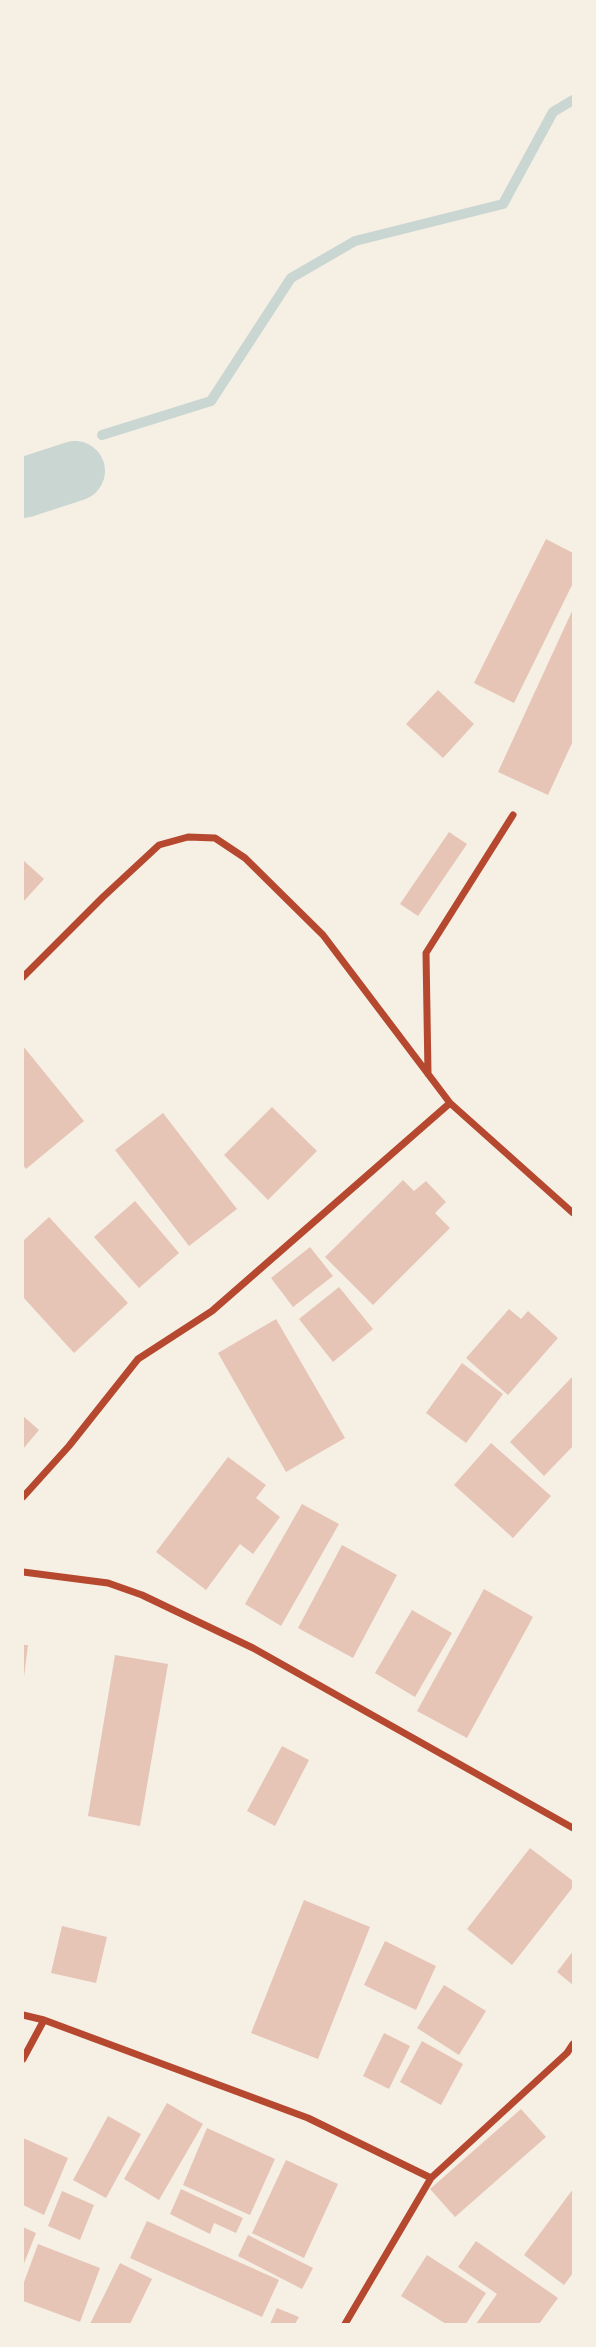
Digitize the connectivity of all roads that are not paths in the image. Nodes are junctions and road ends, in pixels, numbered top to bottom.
1 (513, 815) dead end
2 (23, 977) edge
3 (428, 1074) junction
4 (450, 1103) junction
5 (573, 1213) edge
6 (23, 1497) edge
7 (23, 1572) edge
8 (573, 1828) edge
9 (23, 2015) edge
10 (44, 2020) junction
11 (573, 2044) edge
12 (23, 2059) edge
13 (431, 2178) junction
14 (345, 2324) edge

1 - 3 street
2 - 3 street
3 - 4 street
4 - 5 street
4 - 6 street
7 - 8 street
9 - 10 street
10 - 12 street
10 - 13 street
11 - 13 street
13 - 14 street

